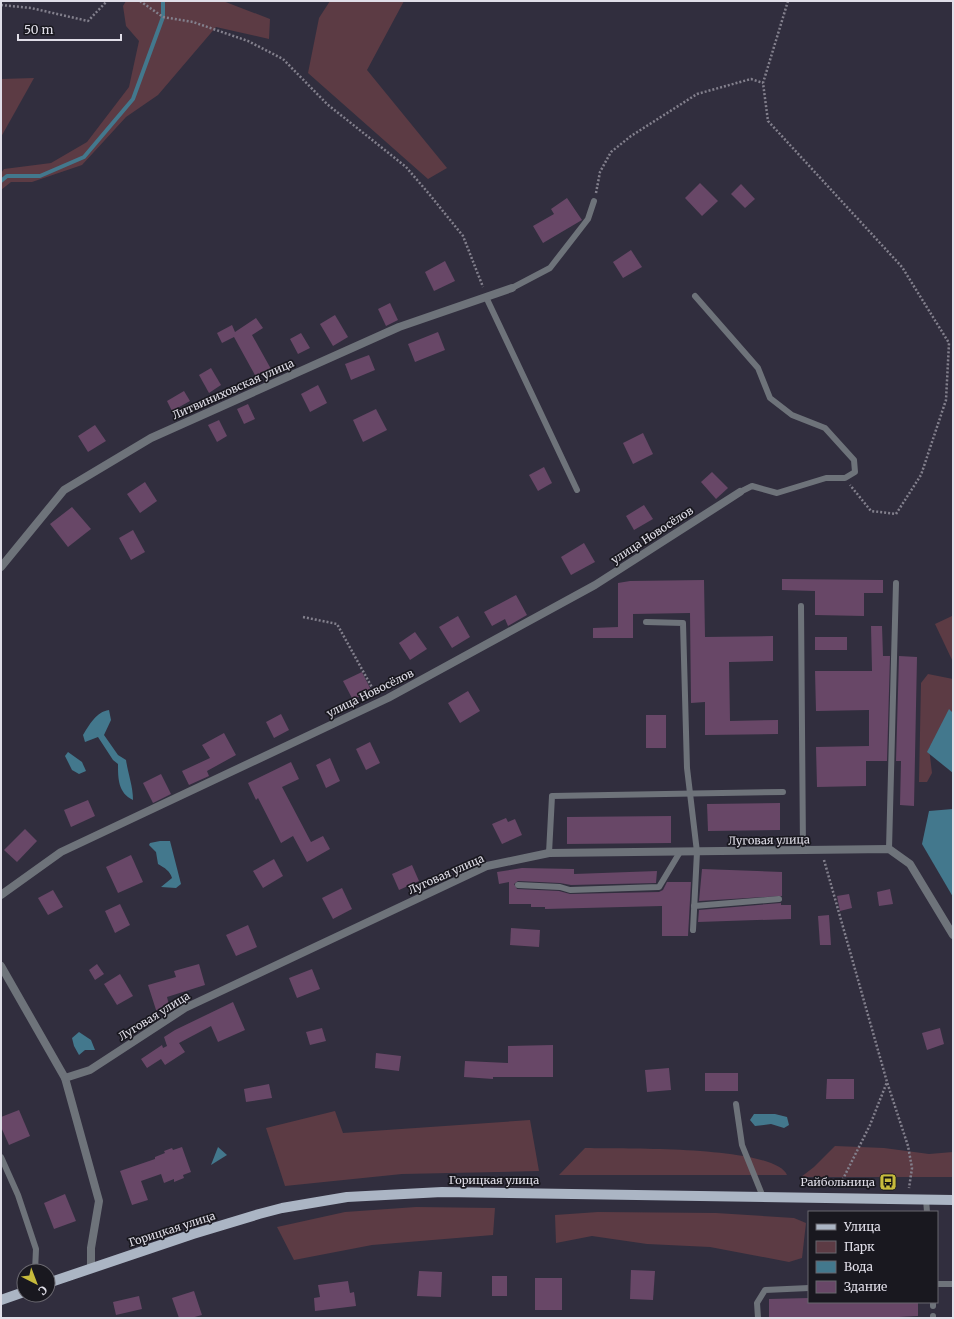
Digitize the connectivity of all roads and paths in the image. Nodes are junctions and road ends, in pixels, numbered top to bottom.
1 (108, 1) edge
2 (140, 1) edge
3 (788, 1) edge
4 (1, 5) edge
5 (763, 83) junction
6 (594, 201) joint
7 (512, 288) joint
8 (695, 296) dead end
9 (486, 297) junction
10 (845, 478) junction
11 (577, 490) dead end
12 (740, 492) joint
13 (1, 567) edge
14 (896, 583) dead end
15 (801, 606) dead end
16 (303, 617) dead end
17 (646, 622) dead end
18 (380, 702) junction
19 (783, 792) dead end
20 (690, 794) junction
21 (889, 848) junction
22 (803, 850) junction
23 (822, 850) junction
24 (680, 852) junction
25 (697, 852) junction
26 (549, 853) junction
27 (518, 885) dead end
28 (1, 895) edge
29 (779, 899) dead end
30 (694, 906) junction
31 (693, 930) dead end
32 (953, 935) edge
33 (1, 966) edge
34 (65, 1078) junction
35 (887, 1082) junction
36 (736, 1104) dead end
37 (1, 1157) edge
38 (763, 1196) junction
39 (833, 1198) junction
40 (908, 1199) junction
41 (926, 1199) junction
42 (953, 1200) edge
43 (927, 1211) edge
44 (35, 1263) edge
45 (91, 1268) junction
46 (56, 1280) edge
47 (938, 1284) edge
48 (953, 1284) edge
49 (808, 1288) edge
50 (16, 1295) edge
51 (1, 1300) edge
52 (758, 1318) edge

1 - 4 path
2 - 9 path
3 - 5 path
5 - 6 path
5 - 10 path
6 - 7 lane
7 - 9 street, Литвиниховская улица
8 - 10 lane
9 - 11 lane
9 - 13 street, Литвиниховская улица
10 - 12 lane
12 - 18 street, улица Новосёлов
14 - 21 lane
15 - 22 lane
16 - 18 path
17 - 20 lane
18 - 28 street, улица Новосёлов
19 - 20 lane
20 - 25 lane
20 - 26 lane
21 - 23 street, Луговая улица
21 - 32 street
22 - 23 street, Луговая улица
22 - 25 street, Луговая улица
23 - 35 path
24 - 25 street, Луговая улица
24 - 26 street, Луговая улица
24 - 27 lane
25 - 30 lane
26 - 34 street, Луговая улица
29 - 30 lane
30 - 31 lane
33 - 34 street
34 - 45 street
35 - 39 path
35 - 40 path
36 - 38 lane
37 - 44 lane
38 - 39 main road, Горицкая улица
38 - 45 main road, Горицкая улица
39 - 40 main road, Горицкая улица
40 - 41 main road, Горицкая улица
41 - 42 main road, Горицкая улица
41 - 43 lane
45 - 46 main road, Горицкая улица
47 - 48 lane
49 - 52 lane
50 - 51 main road

